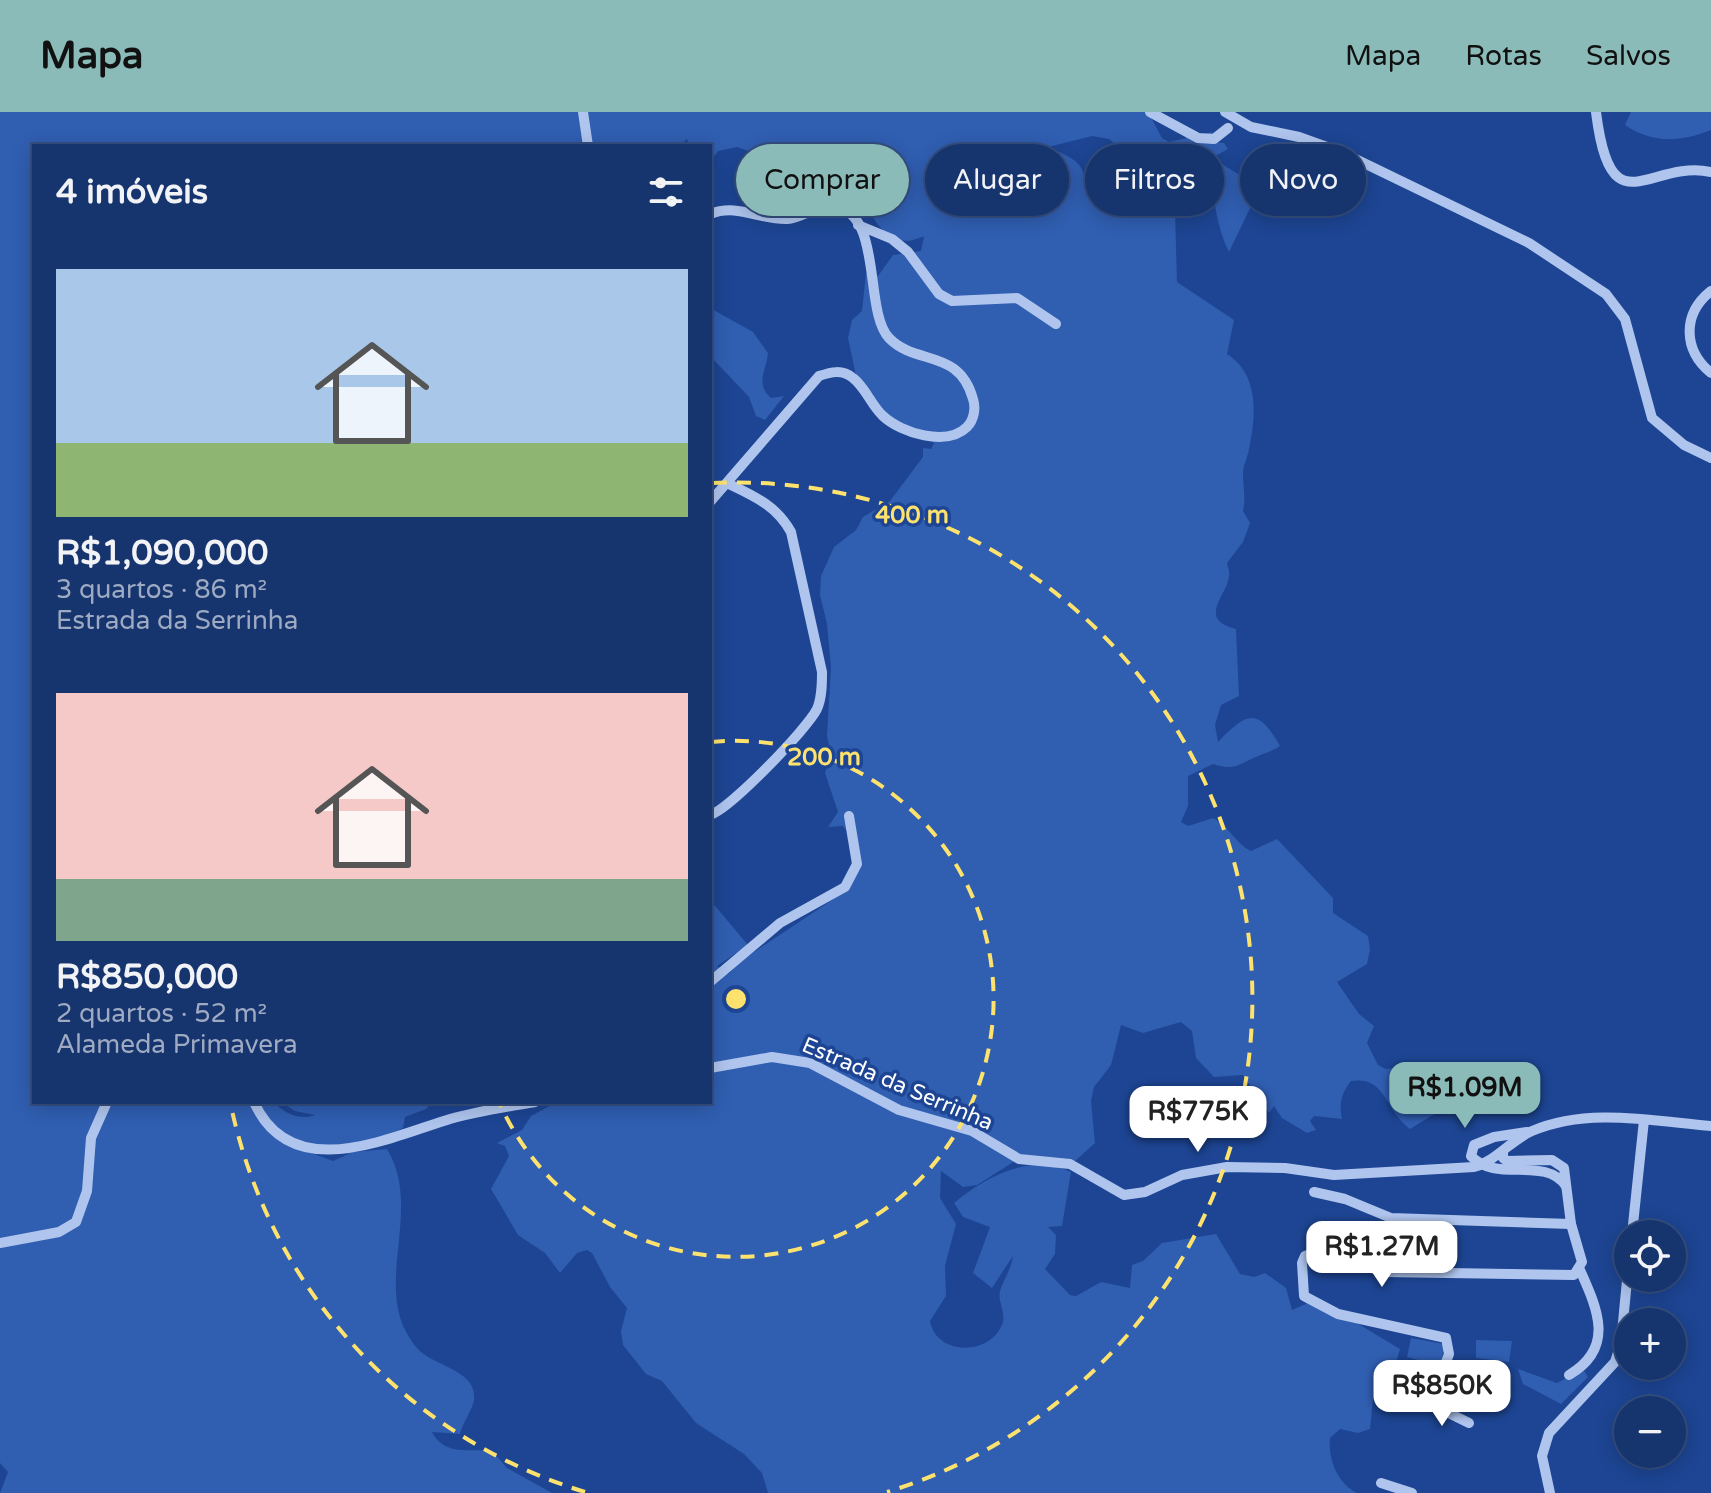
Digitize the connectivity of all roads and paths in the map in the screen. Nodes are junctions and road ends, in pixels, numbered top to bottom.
1 (583, 112) edge
2 (1150, 112) edge
3 (1225, 112) edge
4 (1596, 112) edge
5 (1228, 128) dead end
6 (588, 144) edge
7 (1711, 172) edge
8 (712, 213) edge
9 (858, 225) junction
10 (1711, 291) edge
11 (1056, 324) dead end
12 (1711, 373) edge
13 (1711, 458) edge
14 (727, 483) junction
15 (712, 500) edge
16 (712, 814) edge
17 (849, 816) dead end
18 (712, 980) edge
19 (712, 1068) edge
20 (106, 1104) edge
21 (255, 1104) edge
22 (512, 1104) edge
23 (1644, 1120) junction
24 (1711, 1126) edge
25 (1529, 1132) junction
26 (1503, 1151) junction
27 (1483, 1164) junction
28 (1567, 1187) junction
29 (1314, 1192) dead end
30 (1633, 1220) edge
31 (1571, 1224) junction
32 (0, 1243) edge
33 (1580, 1270) junction
34 (1626, 1292) edge
35 (1569, 1375) dead end
36 (1406, 1392) dead end
37 (1431, 1403) junction
38 (1469, 1423) dead end
39 (1381, 1483) dead end
40 (1412, 1493) edge
41 (1550, 1493) edge

1 - 6 street
2 - 5 street
3 - 13 street
4 - 7 street
8 - 9 street
9 - 11 street
9 - 14 street
10 - 12 street
14 - 15 street
14 - 16 street
17 - 18 street
19 - 27 street, Estrada da Serrinha
20 - 32 street
21 - 22 street
23 - 24 street, Estrada da Serrinha
23 - 25 street, Estrada da Serrinha
23 - 30 street
25 - 26 street, Estrada da Serrinha
25 - 27 street
26 - 27 street, Estrada da Serrinha
26 - 28 street
27 - 28 street
28 - 31 street
29 - 31 street
31 - 33 street
33 - 35 street
33 - 37 street
34 - 41 street
36 - 37 street
37 - 38 street
39 - 40 street

